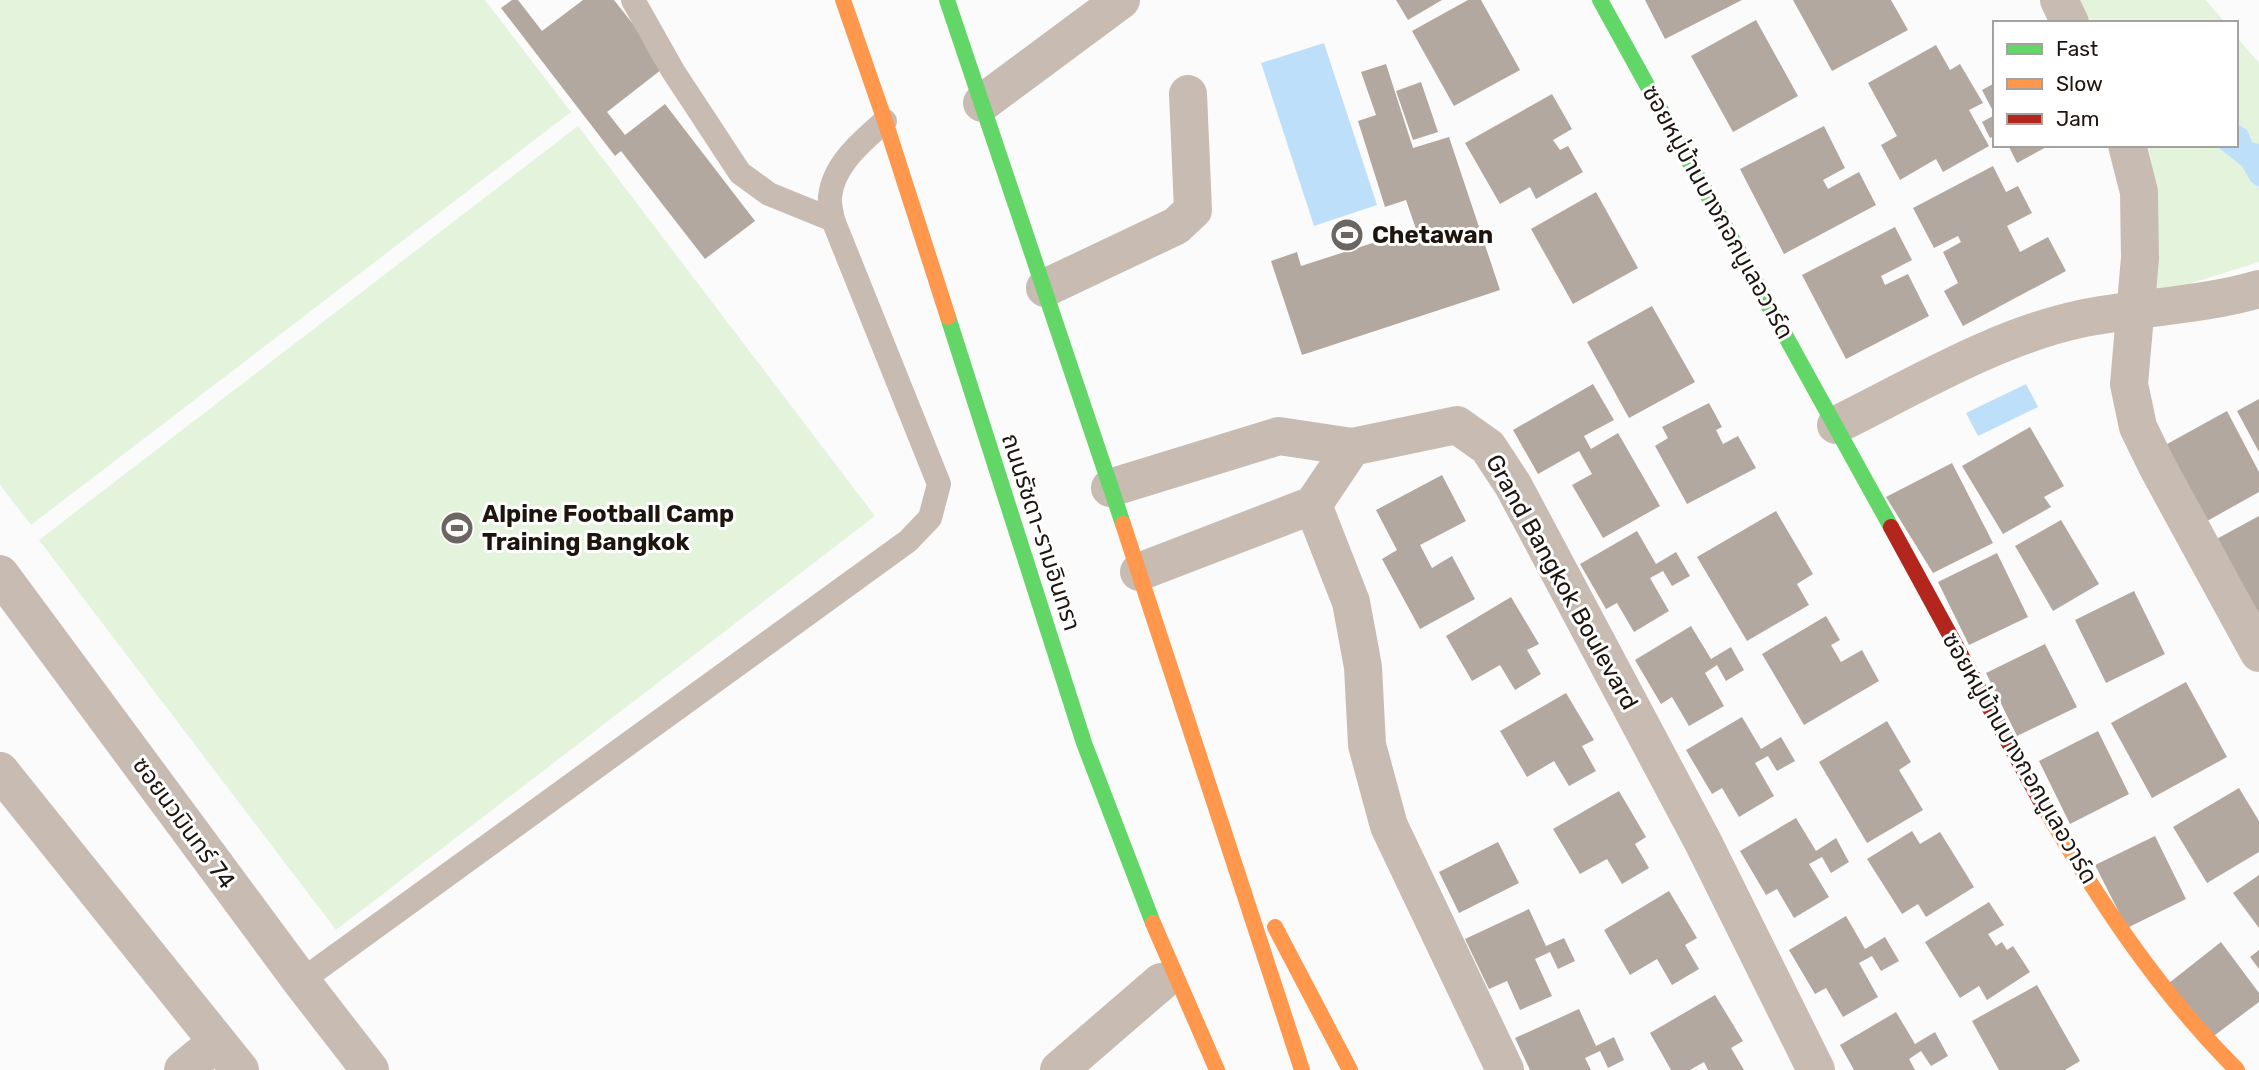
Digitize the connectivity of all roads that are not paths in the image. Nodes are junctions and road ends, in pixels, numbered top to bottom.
1 (633, 0) edge
2 (844, 0) edge
3 (947, 0) edge
4 (1121, 0) edge
5 (1600, 0) edge
6 (2059, 0) edge
7 (2069, 21) edge
8 (1188, 94) dead end
9 (982, 103) junction
10 (885, 121) junction
11 (2128, 147) edge
12 (833, 220) junction
13 (1045, 288) junction
14 (2259, 289) edge
15 (2134, 312) junction
16 (1836, 425) junction
17 (1352, 447) junction
18 (1110, 488) junction
19 (1313, 505) junction
20 (1139, 572) junction
21 (0, 573) edge
22 (2259, 653) edge
23 (0, 771) edge
24 (1226, 832) junction
25 (1143, 899) junction
26 (301, 981) junction
27 (1163, 988) joint
28 (228, 1056) edge
29 (183, 1070) edge
30 (370, 1070) edge
31 (1059, 1070) edge
32 (1217, 1070) edge
33 (1302, 1070) edge
34 (1350, 1070) edge
35 (1505, 1070) edge
36 (1816, 1070) edge
37 (2237, 1070) edge

1 - 12 lane
2 - 10 main road, ถนนรัชดา-รามอินทรา
3 - 9 main road
4 - 9 street
5 - 16 main road, ซอยหมู่บ้านบางกอกบูเลอวาร์ด
6 - 7 street
8 - 13 street
9 - 13 main road
10 - 12 lane
10 - 25 main road, ถนนรัชดา-รามอินทรา
11 - 15 street
12 - 26 lane
13 - 18 main road
14 - 15 street
15 - 16 street
15 - 22 street
16 - 37 main road, ซอยหมู่บ้านบางกอกบูเลอวาร์ด
17 - 18 street, Grand Bangkok Boulevard
17 - 19 street
17 - 36 street, Grand Bangkok Boulevard
18 - 20 main road
19 - 20 street
19 - 35 street
20 - 24 main road
21 - 26 street, ซอยนวมินทร์ 74
23 - 28 street
24 - 33 main road
24 - 34 main road
25 - 27 main road
25 - 32 main road, ถนนรัชดา-รามอินทรา
26 - 30 street, ซอยนวมินทร์ 74
27 - 31 street
28 - 29 street

